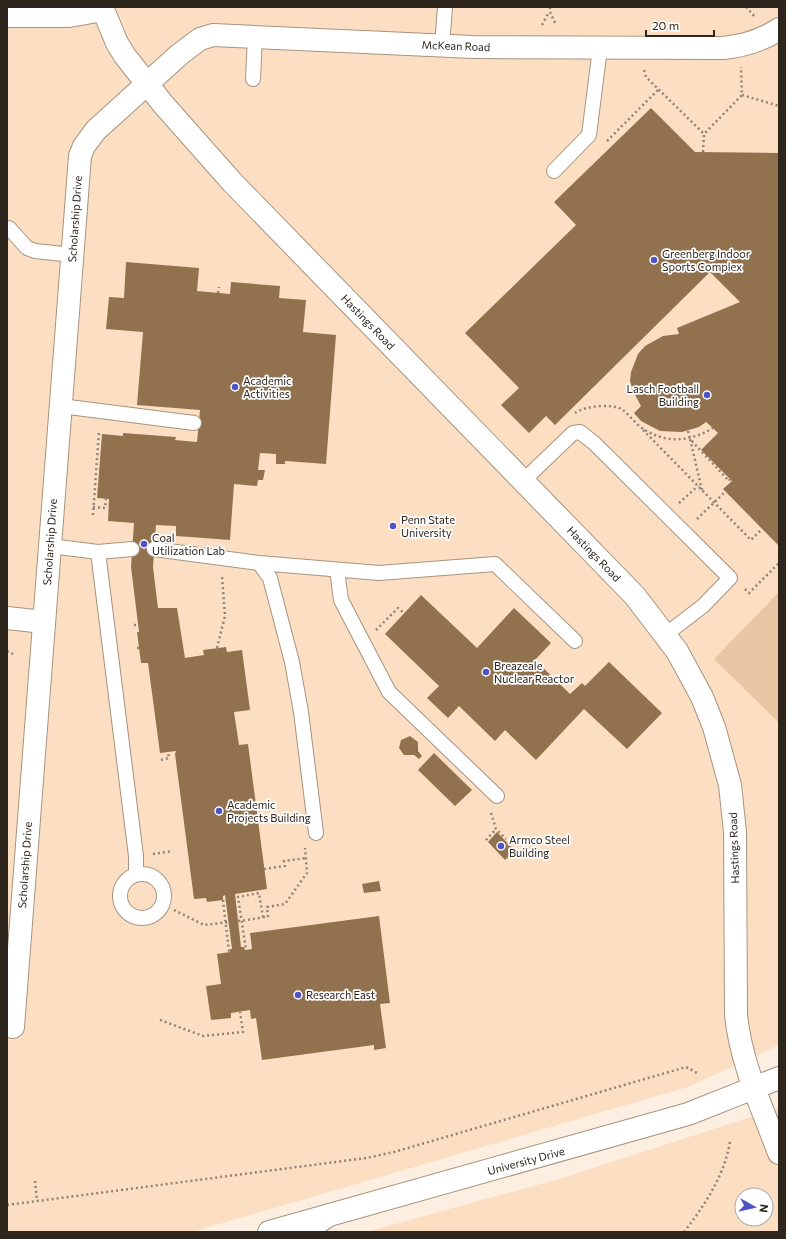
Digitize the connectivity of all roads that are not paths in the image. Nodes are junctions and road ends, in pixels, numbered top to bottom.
1 (445, 7) edge
2 (103, 9) edge
3 (7, 16) edge
4 (255, 36) junction
5 (776, 36) edge
6 (442, 46) junction
7 (600, 48) junction
8 (253, 79) dead end
9 (147, 84) junction
10 (554, 171) dead end
11 (9, 228) dead end
12 (73, 255) junction
13 (61, 406) junction
14 (194, 423) dead end
15 (523, 481) junction
16 (50, 546) junction
17 (132, 549) dead end
18 (154, 549) dead end
19 (98, 552) junction
20 (260, 563) junction
21 (337, 570) junction
22 (7, 618) edge
23 (44, 622) junction
24 (665, 635) junction
25 (575, 641) dead end
26 (497, 796) dead end
27 (316, 833) road end
28 (136, 874) dead end
29 (10, 1030) edge
30 (779, 1078) edge
31 (754, 1089) junction
32 (779, 1153) edge
33 (329, 1216) junction
34 (269, 1232) edge
35 (304, 1232) edge

1 - 6 lane
2 - 3 street
2 - 9 street, Hastings Road
4 - 6 street, McKean Road
4 - 8 lane
4 - 9 street, McKean Road
5 - 7 street, McKean Road
6 - 7 street, McKean Road
7 - 10 lane
9 - 12 street, Scholarship Drive
9 - 15 street, Hastings Road
11 - 12 lane
12 - 13 street, Scholarship Drive
13 - 14 lane
13 - 16 street, Scholarship Drive
15 - 24 street, Hastings Road
15 - 24 lane
16 - 19 lane
16 - 23 street, Scholarship Drive
17 - 19 lane
18 - 20 lane
19 - 28 lane
20 - 21 lane
20 - 27 lane
21 - 25 lane
21 - 26 lane
22 - 23 street
23 - 29 street, Scholarship Drive
24 - 31 street, Hastings Road
30 - 31 street, University Drive
31 - 32 street, Hastings Road
31 - 33 street, University Drive
33 - 34 street, University Drive
33 - 35 street

